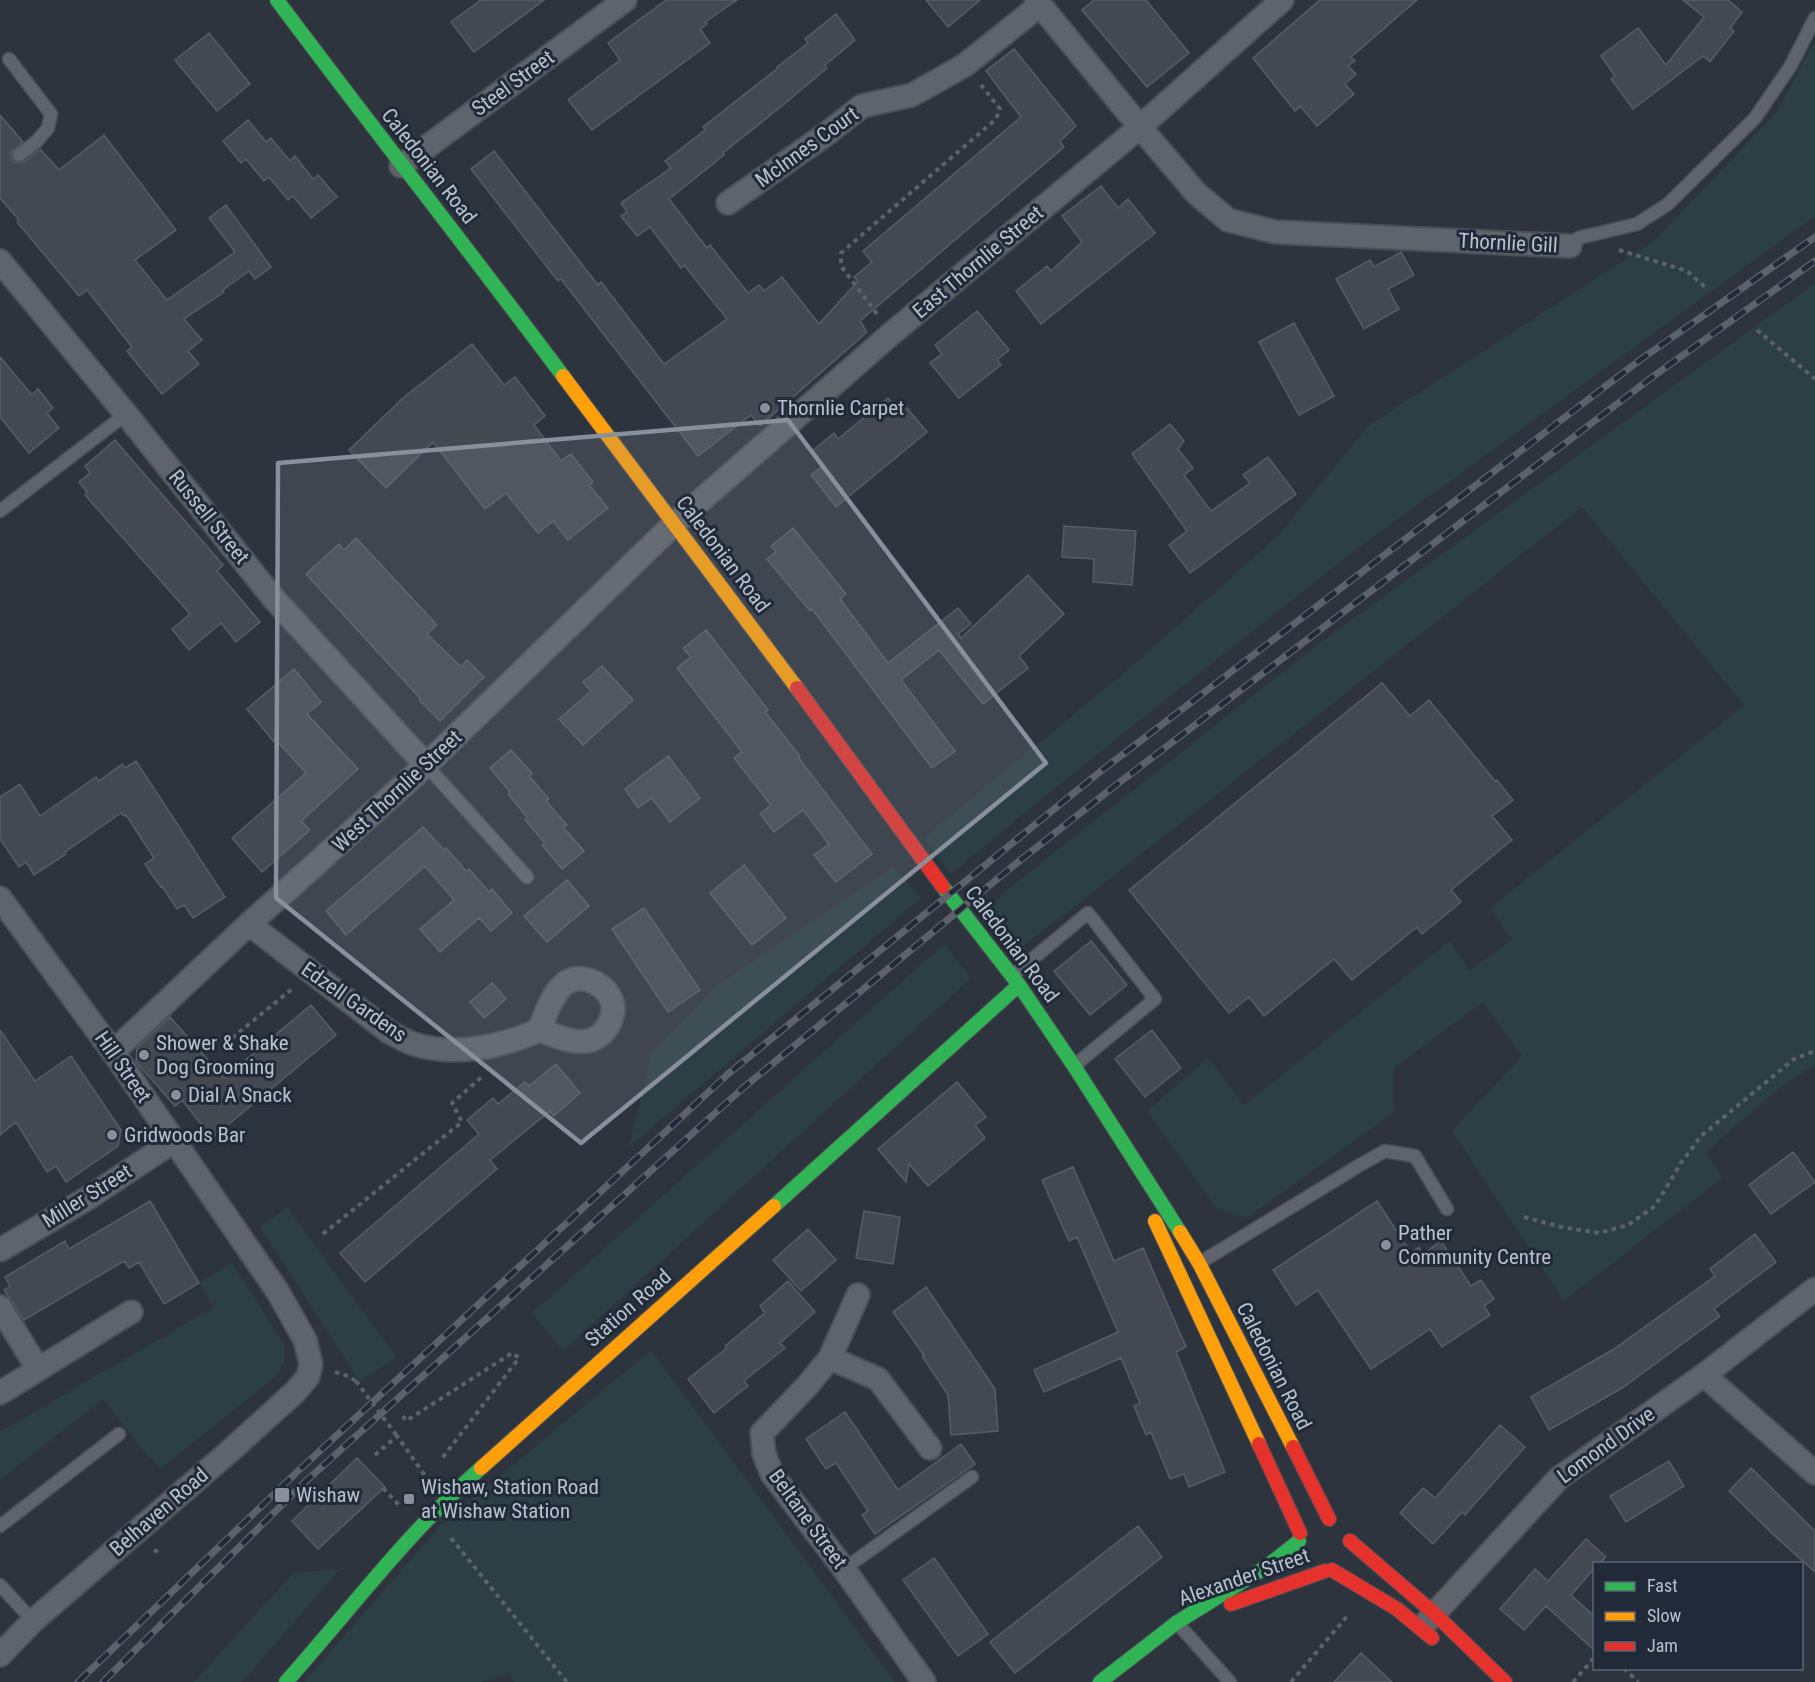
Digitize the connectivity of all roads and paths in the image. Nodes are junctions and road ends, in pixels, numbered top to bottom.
1 (278, 0) edge
2 (625, 0) edge
3 (1282, 0) edge
4 (1038, 2) edge
5 (1815, 18) edge
6 (9, 59) dead end
7 (965, 65) junction
8 (1140, 127) junction
9 (19, 155) dead end
10 (401, 166) junction
11 (728, 203) dead end
12 (1570, 246) joint
13 (1611, 250) dead end
14 (0, 261) edge
15 (1707, 289) dead end
16 (1757, 330) dead end
17 (891, 334) junction
18 (1815, 379) edge
19 (126, 414) junction
20 (0, 511) edge
21 (674, 524) junction
22 (426, 765) junction
23 (527, 877) dead end
24 (0, 898) edge
25 (249, 924) junction
26 (310, 973) junction
27 (1015, 981) junction
28 (539, 1029) dead end
29 (232, 1038) dead end
30 (482, 1047) junction
31 (1815, 1051) edge
32 (113, 1052) junction
33 (1074, 1066) junction
34 (174, 1141) junction
35 (1122, 1142) junction
36 (1447, 1209) dead end
37 (1524, 1217) dead end
38 (323, 1234) dead end
39 (0, 1250) edge
40 (1199, 1263) junction
41 (1815, 1289) edge
42 (858, 1295) dead end
43 (0, 1307) edge
44 (131, 1312) dead end
45 (830, 1358) junction
46 (311, 1364) joint
47 (38, 1369) junction
48 (1704, 1375) junction
49 (356, 1381) dead end
50 (0, 1393) edge
51 (403, 1416) dead end
52 (119, 1434) dead end
53 (397, 1436) junction
54 (930, 1448) dead end
55 (375, 1455) dead end
56 (445, 1470) dead end
57 (1815, 1473) edge
58 (426, 1476) dead end
59 (972, 1477) dead end
60 (383, 1488) dead end
61 (398, 1504) dead end
62 (432, 1513) junction
63 (1329, 1519) junction
64 (0, 1526) edge
65 (1350, 1541) junction
66 (1301, 1548) junction
67 (1337, 1565) junction
68 (844, 1569) junction
69 (0, 1585) edge
70 (1369, 1591) junction
71 (33, 1621) junction
72 (1176, 1623) junction
73 (1432, 1629) junction
74 (0, 1655) edge
75 (1593, 1659) edge
76 (1626, 1670) edge
77 (286, 1682) edge
78 (567, 1682) edge
79 (924, 1682) edge
80 (1100, 1682) edge
81 (1230, 1682) edge
82 (1291, 1682) edge
83 (1505, 1682) edge
84 (1573, 1682) edge
85 (1638, 1682) edge

1 - 10 main road, Caledonian Road
2 - 10 street, Steel Street
3 - 8 street, East Thornlie Street
4 - 7 street, McInnes Court
4 - 8 street, Thornlie Gill
5 - 12 lane, Thornlie Gill
6 - 9 lane
7 - 11 street, McInnes Court
7 - 17 path
8 - 12 street, Thornlie Gill
8 - 17 street, East Thornlie Street
10 - 21 main road, Caledonian Road
13 - 15 path
14 - 19 street, Russell Street
16 - 18 path
17 - 21 street, East Thornlie Street
19 - 20 lane
19 - 22 street, Russell Street
21 - 22 street, West Thornlie Street
21 - 27 main road, Caledonian Road
22 - 23 lane
22 - 25 street, West Thornlie Street
24 - 32 street, Hill Street
25 - 26 street, Edzell Gardens
25 - 32 street, West Thornlie Street
26 - 29 path
26 - 30 street, Edzell Gardens
27 - 33 main road, Caledonian Road
27 - 33 lane
27 - 62 main road, Station Road
28 - 30 street, Edzell Gardens
30 - 38 path
31 - 37 path
32 - 34 street, Hill Street
33 - 35 main road, Caledonian Road
34 - 39 street, Miller Street
34 - 46 street, Hill Street
35 - 40 main road, Caledonian Road
35 - 66 main road, Caledonian Road
36 - 40 lane
40 - 63 main road, Caledonian Road
41 - 48 street, Lomond Drive
42 - 45 street, Beltane Street
43 - 47 street
44 - 47 street
45 - 54 street
45 - 68 street, Beltane Street
46 - 71 street, Belhaven Road
47 - 50 street
48 - 57 street
48 - 73 street, Lomond Drive
49 - 53 path, bridge
51 - 56 path
52 - 64 lane
53 - 55 path
53 - 58 path
59 - 68 lane
60 - 61 path
62 - 77 main road, Station Road
62 - 78 path
63 - 65 main road, Caledonian Road
63 - 66 main road
65 - 67 main road
65 - 73 main road, Caledonian Road
66 - 67 main road, Caledonian Road
66 - 72 main road, Alexander Street
67 - 70 main road, Caledonian Road
67 - 72 main road, Alexander Street
68 - 79 street, Beltane Street
69 - 71 lane
70 - 73 main road, Caledonian Road
70 - 82 path
71 - 74 street, Belhaven Road
72 - 80 main road, Alexander Street
72 - 81 lane
73 - 83 main road, Caledonian Road
75 - 84 path
76 - 85 path

